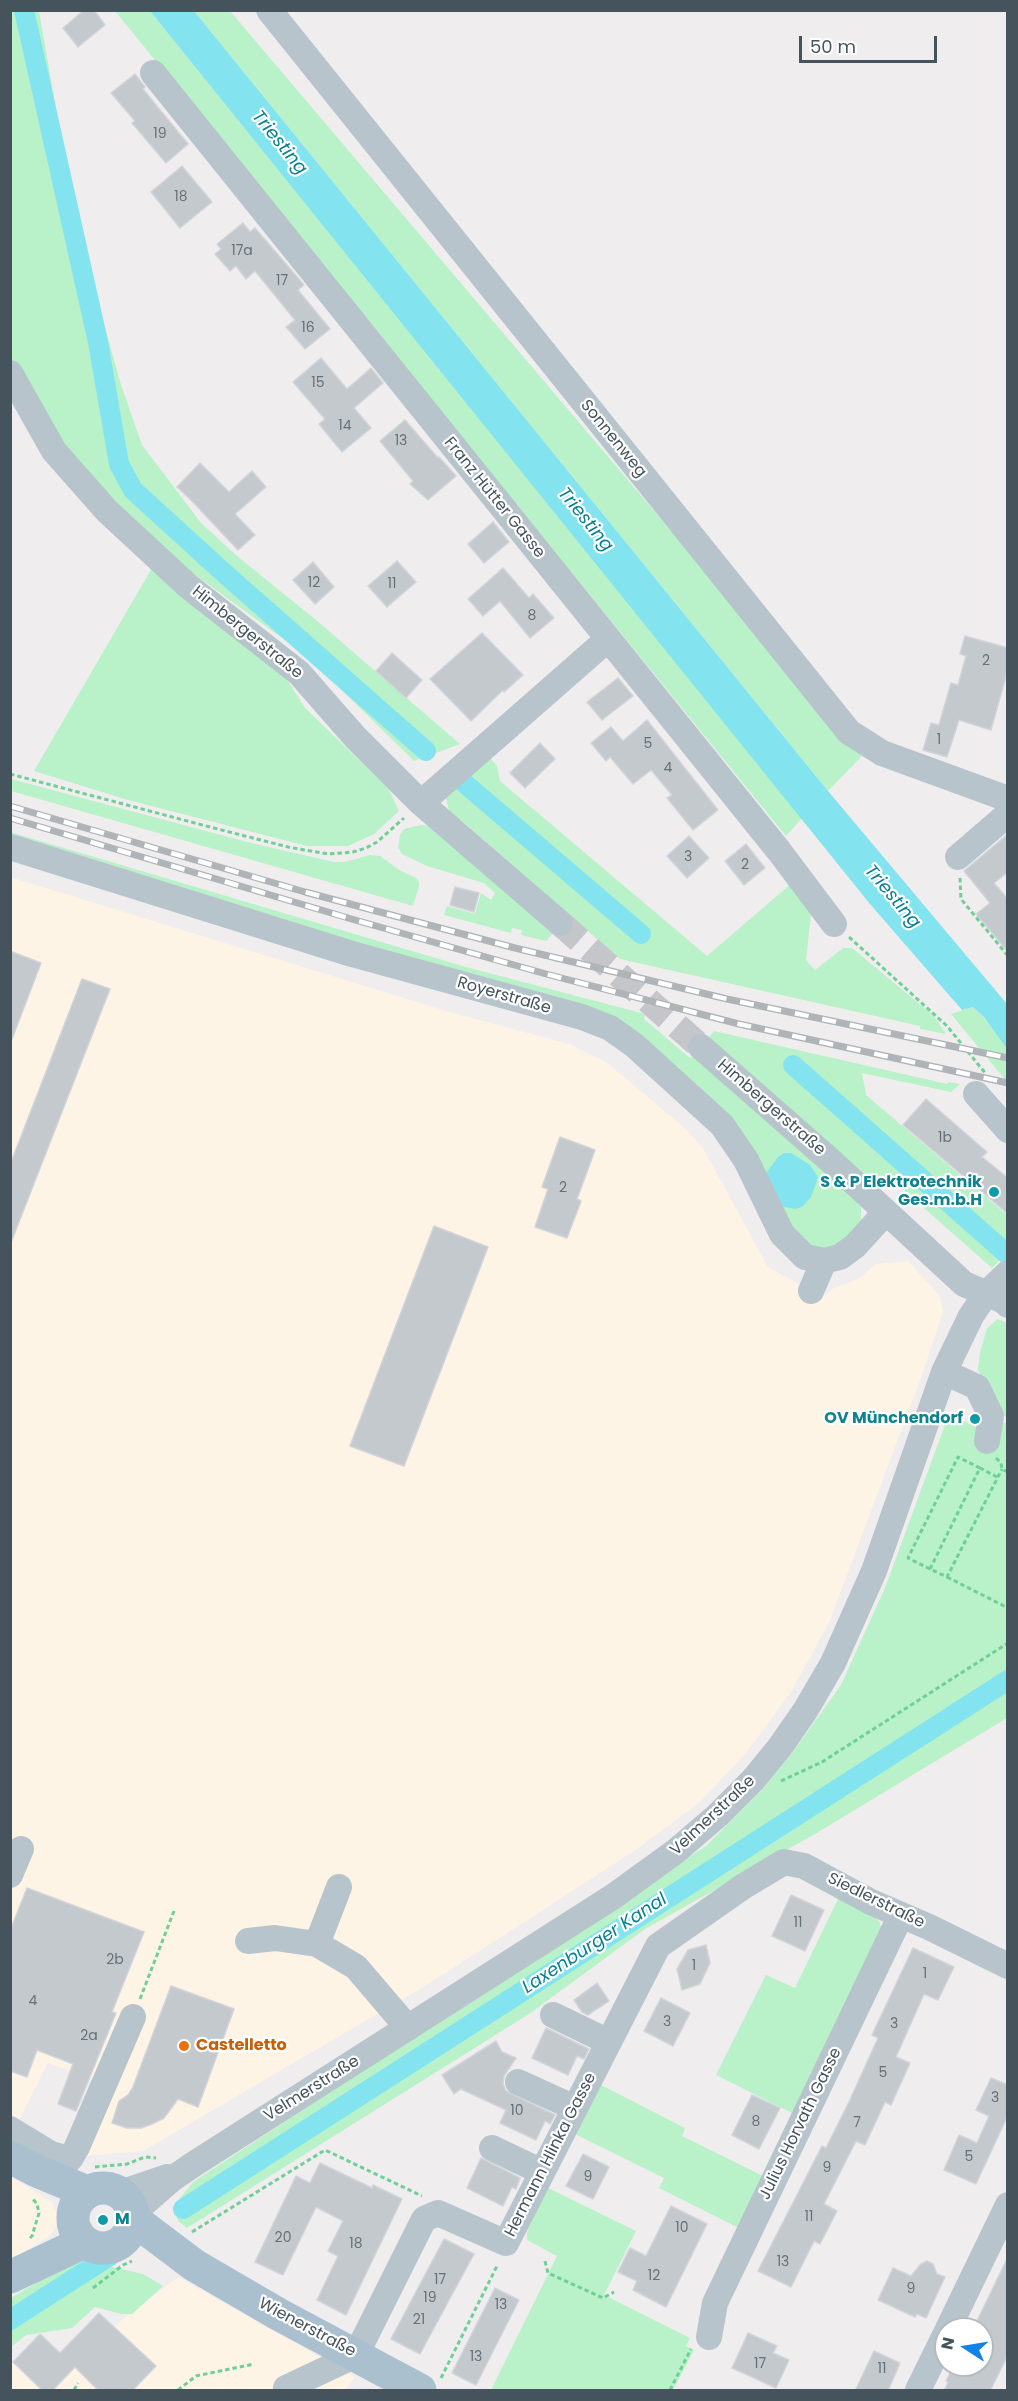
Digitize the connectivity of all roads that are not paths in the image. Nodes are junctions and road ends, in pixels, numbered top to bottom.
1 (269, 10) edge
2 (153, 73) dead end
3 (10, 373) edge
4 (608, 639) junction
5 (1008, 799) edge
6 (421, 803) junction
7 (1008, 814) edge
8 (10, 847) edge
9 (958, 857) road end
10 (560, 923) tunnel mouth
11 (834, 924) road end
12 (701, 1047) tunnel mouth
13 (982, 1085) road end
14 (1008, 1130) edge
15 (885, 1213) junction
16 (824, 1261) junction
17 (1007, 1274) edge
18 (811, 1291) dead end
19 (997, 1299) edge
20 (944, 1372) junction
21 (987, 1441) dead end
22 (21, 1849) dead end
23 (10, 1875) edge
24 (744, 1886) joint
25 (339, 1887) dead end
26 (901, 1914) junction
27 (248, 1941) dead end
28 (317, 1944) junction
29 (1008, 1966) edge
30 (553, 2015) dead end
31 (133, 2017) road end
32 (408, 2028) junction
33 (609, 2042) junction
34 (518, 2082) dead end
35 (575, 2108) junction
36 (10, 2129) edge
37 (492, 2148) dead end
38 (10, 2158) edge
39 (542, 2172) junction
40 (1008, 2205) edge
41 (80, 2207) junction
42 (128, 2226) junction
43 (14, 2275) edge
44 (954, 2317) edge
45 (709, 2337) road end
46 (356, 2355) junction
47 (934, 2358) edge
48 (431, 2384) edge
49 (286, 2388) dead end
50 (918, 2391) edge

1 - 5 street, Sonnenweg
2 - 4 street, Franz Hütter Gasse
3 - 6 street, Himbergerstraße
4 - 6 street
4 - 11 street, Franz Hütter Gasse
6 - 10 street, Himbergerstraße
7 - 9 street
8 - 16 street, Royerstraße
12 - 15 street, Himbergerstraße
13 - 14 street
15 - 16 street
15 - 19 street, Himbergerstraße
16 - 18 street
17 - 19 street, Velmerstraße
19 - 20 street, Velmerstraße
20 - 21 street
20 - 32 street, Velmerstraße
22 - 23 street
24 - 26 street, Siedlerstraße
24 - 33 street, Hermann Hlinka Gasse
25 - 28 street
26 - 29 street, Siedlerstraße
26 - 45 street, Julius Horvath Gasse
27 - 28 street
28 - 32 street
30 - 33 street
31 - 36 street
32 - 42 street, Velmerstraße
33 - 35 street, Hermann Hlinka Gasse
34 - 35 street
35 - 39 street, Hermann Hlinka Gasse
37 - 39 street
38 - 41 main road
39 - 46 street, Hermann Hlinka Gasse
40 - 44 street
41 - 42 main road
41 - 42 main road
41 - 43 main road
42 - 46 main road, Wienerstraße
46 - 48 main road, Wienerstraße
46 - 49 street
47 - 50 street

